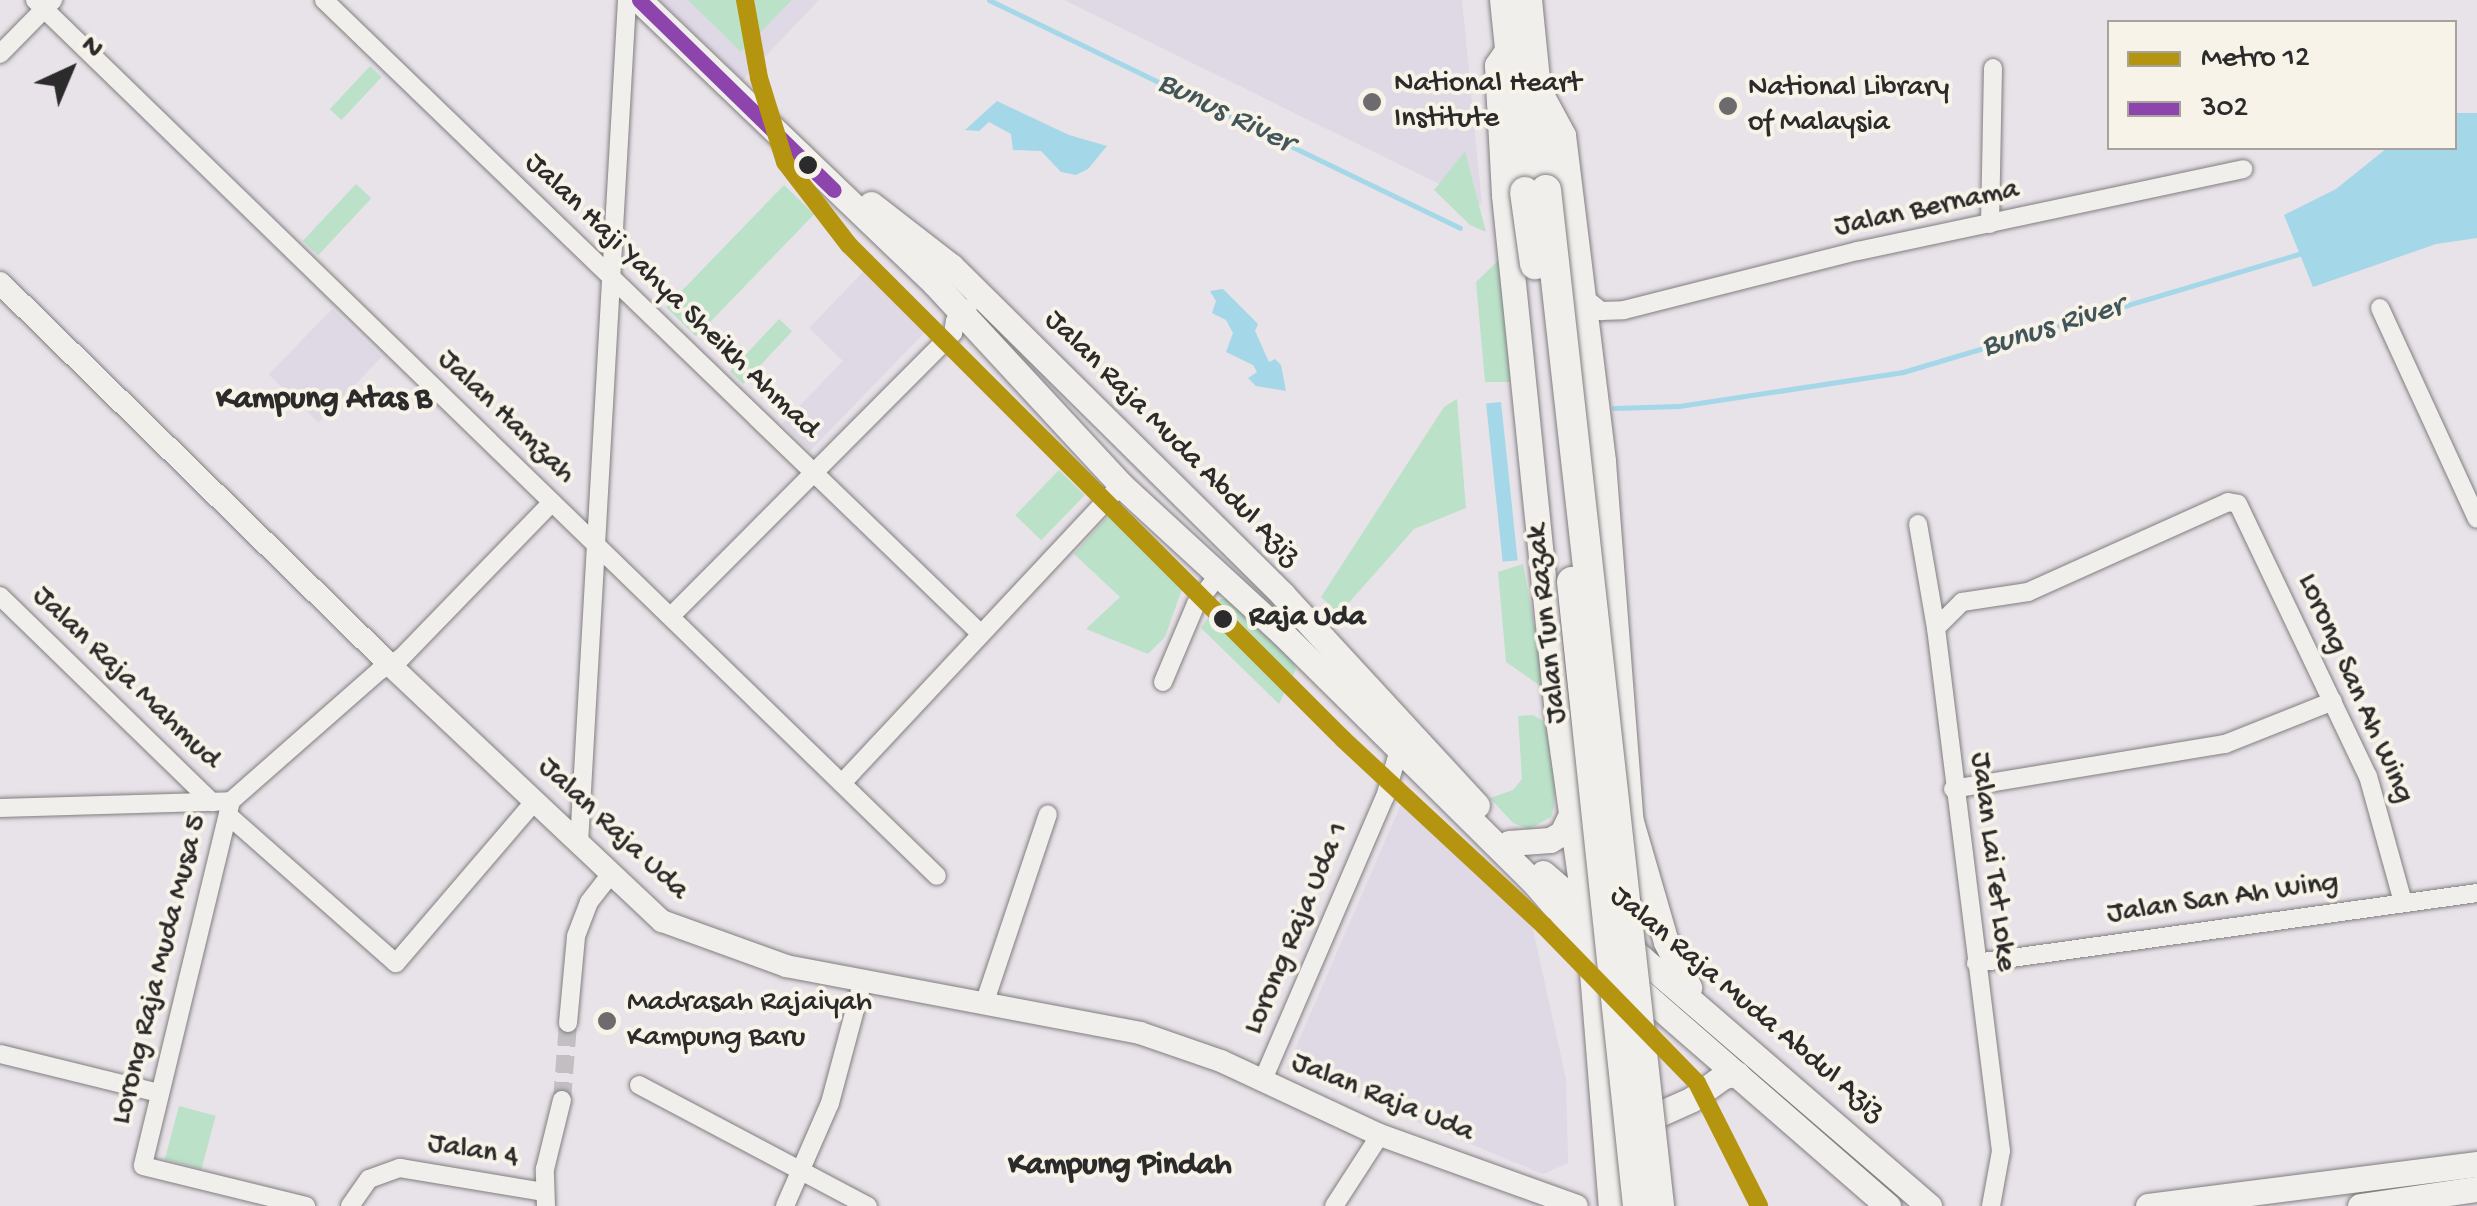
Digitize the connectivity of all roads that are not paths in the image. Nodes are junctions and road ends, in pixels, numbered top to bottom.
1 (324, 0) edge
2 (627, 0) edge
3 (638, 0) edge
4 (1505, 0) edge
5 (1527, 0) edge
6 (44, 3) edge
7 (1510, 46) junction
8 (0, 54) edge
9 (1993, 68) dead end
10 (1536, 85) junction
11 (2243, 170) dead end
12 (1536, 191) junction
13 (1990, 224) junction
14 (612, 277) junction
15 (0, 283) edge
16 (1581, 294) junction
17 (2380, 308) dead end
18 (1624, 310) junction
19 (972, 314) junction
20 (1586, 337) junction
21 (813, 473) junction
22 (1120, 485) junction
23 (552, 502) junction
24 (2477, 519) edge
25 (1918, 524) dead end
26 (596, 543) junction
27 (1220, 573) junction
28 (0, 596) edge
29 (672, 616) junction
30 (1936, 628) junction
31 (980, 634) junction
32 (389, 664) junction
33 (1555, 681) junction
34 (1163, 682) dead end
35 (1618, 691) junction
36 (2332, 701) junction
37 (1407, 742) junction
38 (1425, 776) junction
39 (842, 782) junction
40 (1953, 789) junction
41 (1385, 797) junction
42 (536, 800) junction
43 (223, 806) junction
44 (0, 808) edge
45 (1574, 808) junction
46 (1048, 814) dead end
47 (1630, 818) junction
48 (579, 843) junction
49 (1510, 843) junction
50 (611, 874) junction
51 (937, 876) dead end
52 (2477, 894) edge
53 (2404, 902) junction
54 (1586, 912) junction
55 (1590, 947) junction
56 (1642, 957) junction
57 (1976, 963) junction
58 (863, 980) junction
59 (1647, 996) junction
60 (985, 1001) junction
61 (1704, 1008) junction
62 (568, 1024) tunnel mouth
63 (0, 1054) edge
64 (1737, 1074) junction
65 (1262, 1082) junction
66 (639, 1085) dead end
67 (159, 1093) junction
68 (562, 1100) tunnel mouth
69 (1659, 1114) junction
70 (1380, 1135) junction
71 (2477, 1164) edge
72 (800, 1173) junction
73 (1857, 1179) junction
74 (2477, 1189) edge
75 (545, 1199) edge
76 (306, 1206) edge
77 (350, 1206) edge
78 (784, 1206) edge
79 (868, 1206) edge
80 (1334, 1206) edge
81 (1577, 1206) edge
82 (1612, 1206) edge
83 (1638, 1206) edge
84 (1659, 1206) edge
85 (1668, 1206) edge
86 (1862, 1206) edge
87 (1888, 1206) edge
88 (1928, 1206) edge
89 (1992, 1206) edge
90 (2148, 1206) edge
91 (2360, 1206) edge

1 - 14 street, Jalan Haji Yahya Sheikh Ahmad
2 - 14 street
3 - 19 main road, Jalan Raja Muda Abdul Aziz
4 - 7 main road, Jalan Tun Razak
5 - 10 main road, Jalan Tun Razak
6 - 8 street
6 - 23 street, Jalan Hamzah
7 - 12 main road, Jalan Tun Razak
7 - 33 main road, Jalan Tun Razak
9 - 13 street
10 - 12 main road, Jalan Tun Razak
10 - 16 main road, Jalan Tun Razak
11 - 13 street, Jalan Bernama
12 - 83 main road, Jalan Tun Razak, bridge
12 - 84 main road, Jalan Tun Razak, bridge
13 - 18 street, Jalan Bernama
14 - 21 street, Jalan Haji Yahya Sheikh Ahmad
14 - 26 street
15 - 32 street, Jalan Raja Uda
16 - 18 street
16 - 20 main road, Jalan Tun Razak
17 - 24 street
18 - 20 street, Jalan Bernama
19 - 21 street
19 - 22 main road, Jalan Raja Muda Abdul Aziz
19 - 37 main road, Jalan Raja Muda Abdul Aziz
20 - 35 main road, Jalan Tun Razak
21 - 29 street
21 - 31 street, Jalan Haji Yahya Sheikh Ahmad
22 - 27 main road, Jalan Raja Muda Abdul Aziz
22 - 31 street
23 - 26 street, Jalan Hamzah
23 - 32 street
25 - 30 street, Jalan Lai Tet Loke
26 - 29 street, Jalan Hamzah
26 - 48 street
27 - 34 street
27 - 37 main road, Jalan Raja Muda Abdul Aziz
28 - 43 street, Jalan Raja Mahmud
29 - 39 street, Jalan Hamzah
30 - 36 street, Lorong San Ah Wing
30 - 40 street, Jalan Lai Tet Loke
31 - 39 street
32 - 42 street, Jalan Raja Uda
32 - 43 street
33 - 35 main road
33 - 45 main road, Jalan Tun Razak
35 - 47 main road, Jalan Tun Razak
36 - 40 street
36 - 53 street, Lorong San Ah Wing
37 - 38 main road, Jalan Raja Muda Abdul Aziz
37 - 41 street, Lorong Raja Uda 1
37 - 49 main road, Jalan Raja Muda Abdul Aziz
38 - 41 street
38 - 55 main road, Jalan Raja Muda Abdul Aziz
39 - 51 street, Jalan Hamzah
40 - 57 street, Jalan Lai Tet Loke
41 - 65 street, Lorong Raja Uda 1
42 - 43 street, Jalan Raja Mahmud
42 - 48 street, Jalan Raja Uda
43 - 44 street
43 - 67 street, Lorong Raja Muda Musa 5
45 - 49 main road
45 - 54 main road, Jalan Tun Razak
46 - 60 street
47 - 56 main road, Jalan Tun Razak
47 - 61 main road
48 - 50 street, Jalan Raja Uda
49 - 54 main road, Jalan Raja Muda Abdul Aziz
50 - 58 street, Jalan Raja Uda
50 - 62 street
52 - 53 street, Jalan San Ah Wing
53 - 57 street, Jalan San Ah Wing
54 - 55 main road, Jalan Tun Razak
54 - 56 main road, Jalan Raja Muda Abdul Aziz
55 - 59 main road, Jalan Raja Muda Abdul Aziz
55 - 82 main road, Jalan Tun Razak
56 - 59 main road, Jalan Tun Razak
56 - 61 main road, Jalan Raja Muda Abdul Aziz
57 - 89 street, Jalan Lai Tet Loke
58 - 60 street, Jalan Raja Uda
58 - 72 street
59 - 64 main road, Jalan Raja Muda Abdul Aziz
59 - 69 main road, Jalan Tun Razak
60 - 65 street, Jalan Raja Uda
61 - 88 main road, Jalan Raja Muda Abdul Aziz
63 - 67 street
64 - 69 main road
64 - 73 main road, Jalan Raja Muda Abdul Aziz
65 - 70 street, Jalan Raja Uda
66 - 72 street
67 - 76 street, Lorong Raja Muda Musa 5
68 - 75 street
69 - 85 main road, Jalan Tun Razak
70 - 80 street
70 - 81 street, Jalan Raja Uda
71 - 90 main road
72 - 78 street
72 - 79 street
73 - 86 main road
73 - 87 main road, Jalan Raja Muda Abdul Aziz
74 - 91 main road
75 - 77 street, Jalan 4

